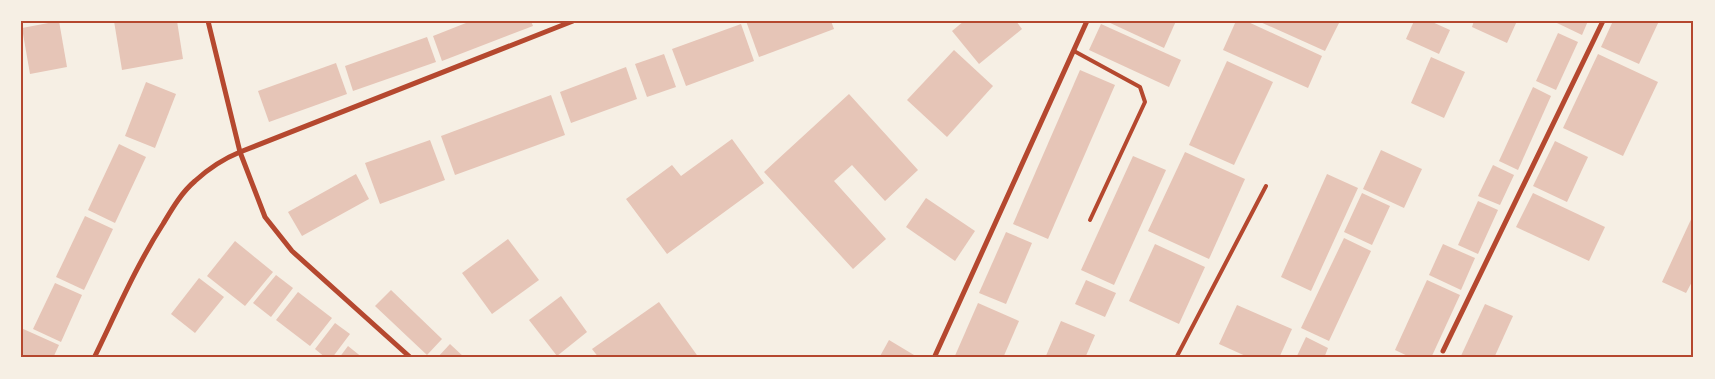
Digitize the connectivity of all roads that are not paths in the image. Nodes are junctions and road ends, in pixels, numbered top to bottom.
1 (208, 21) edge
2 (574, 21) edge
3 (1087, 21) edge
4 (1603, 21) edge
5 (1074, 51) junction
6 (240, 152) junction
7 (1266, 186) dead end
8 (1090, 220) dead end
9 (1443, 351) dead end
10 (94, 358) edge
11 (411, 358) edge
12 (934, 358) edge
13 (1176, 358) edge

1 - 6 street
2 - 6 street
3 - 5 street
4 - 9 street
5 - 8 lane
5 - 12 street
6 - 10 street
6 - 11 street
7 - 13 lane

